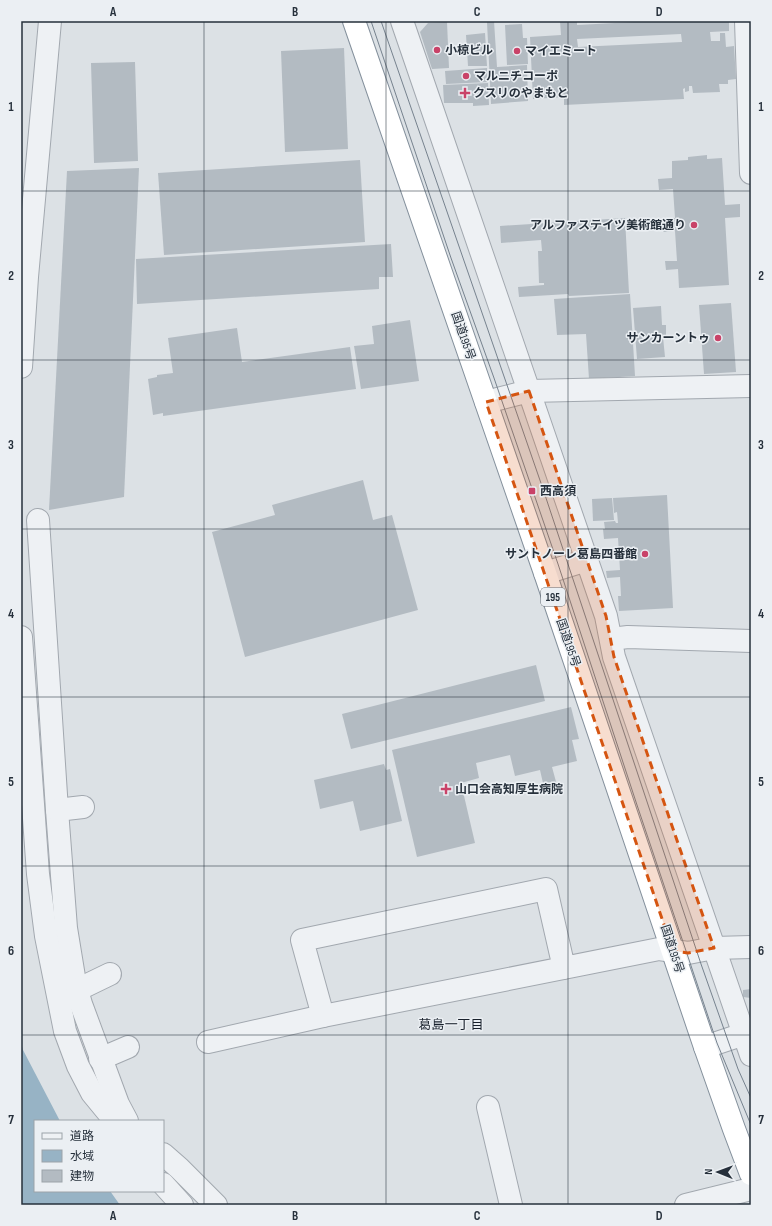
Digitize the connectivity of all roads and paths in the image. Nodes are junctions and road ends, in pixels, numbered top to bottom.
1 (50, 21) edge
2 (354, 21) edge
3 (402, 21) edge
4 (746, 21) edge
5 (751, 174) edge
6 (21, 367) edge
7 (751, 386) edge
8 (529, 391) junction
9 (486, 402) junction
10 (38, 520) dead end
11 (586, 560) junction
12 (545, 573) junction
13 (21, 637) edge
14 (611, 639) junction
15 (751, 641) edge
16 (83, 807) dead end
17 (57, 810) junction
18 (751, 947) edge
19 (714, 948) junction
20 (673, 951) junction
21 (564, 968) junction
22 (110, 974) dead end
23 (77, 990) junction
24 (323, 1016) junction
25 (744, 1034) junction
26 (208, 1042) dead end
27 (128, 1047) dead end
28 (705, 1047) junction
29 (751, 1055) edge
30 (100, 1059) junction
31 (488, 1107) dead end
32 (114, 1120) edge
33 (126, 1120) edge
34 (164, 1155) edge
35 (751, 1174) edge
36 (164, 1185) edge
37 (751, 1189) edge
38 (182, 1205) edge
39 (216, 1205) edge
40 (511, 1205) edge
41 (686, 1205) edge

1 - 6 street
2 - 9 highway, 国道195号 / 195
3 - 8 street
4 - 5 street
7 - 8 street
8 - 9 street
8 - 11 street
9 - 12 highway, 国道195号 / 195
10 - 17 street
11 - 12 street
11 - 14 street
12 - 20 highway, 国道195号 / 195
13 - 32 street
14 - 15 street
14 - 19 street
16 - 17 street
17 - 23 street
18 - 19 street
19 - 20 street
19 - 25 street
20 - 21 street
20 - 28 highway, 国道195号 / 195
21 - 24 street
21 - 24 street
22 - 23 street
23 - 30 street
24 - 26 street
25 - 28 street
25 - 29 street
27 - 30 street
28 - 35 highway, 国道195号 / 195
30 - 33 street
31 - 40 street
34 - 39 street
36 - 38 street
37 - 41 street

